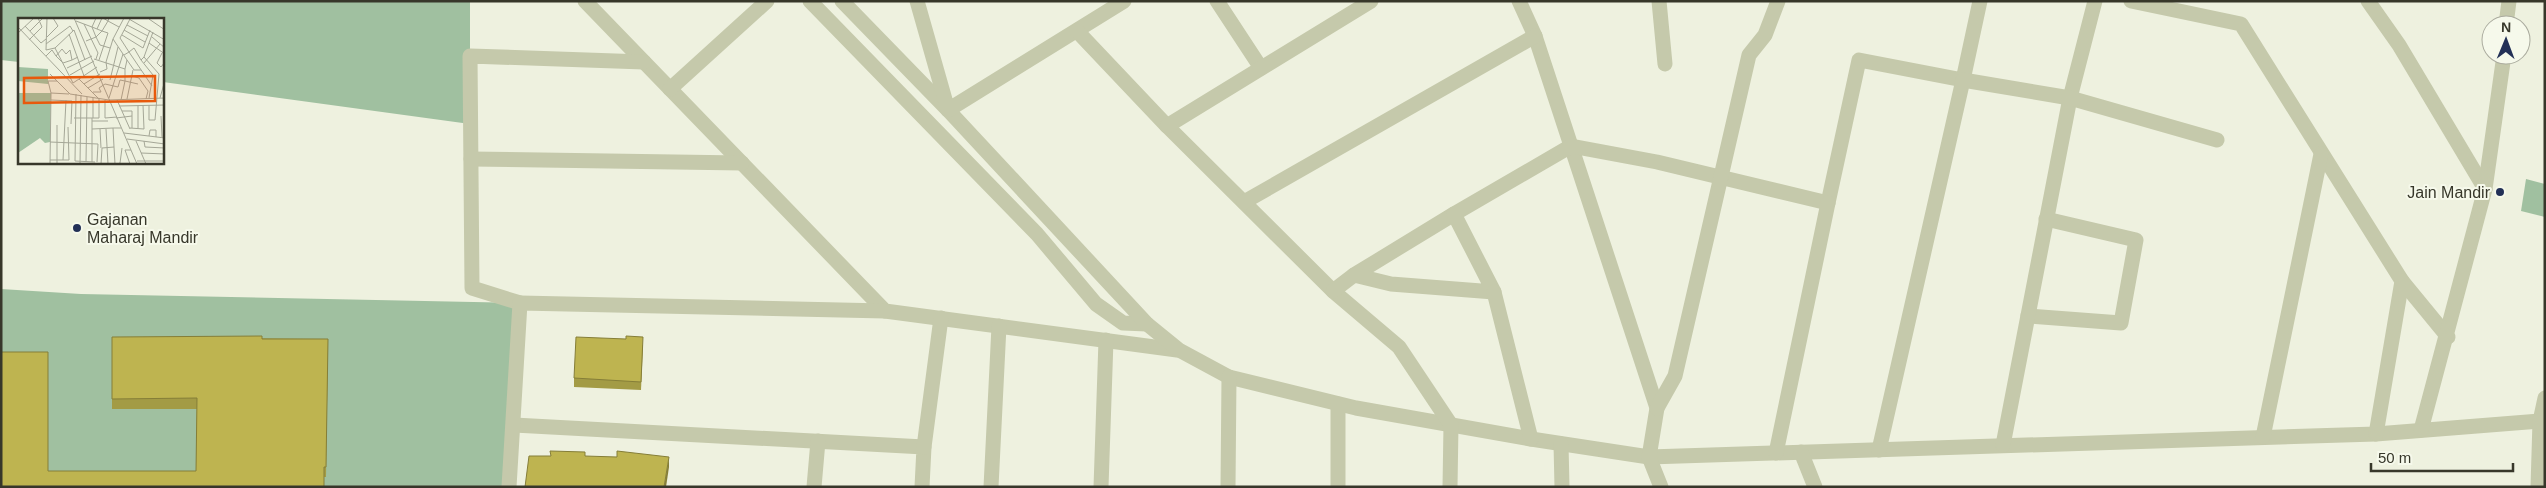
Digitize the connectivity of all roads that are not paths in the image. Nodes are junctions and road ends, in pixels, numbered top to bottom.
1 (585, 1) edge
2 (767, 1) edge
3 (810, 1) edge
4 (842, 1) edge
5 (917, 1) edge
6 (1124, 1) edge
7 (1217, 1) edge
8 (1371, 1) edge
9 (1659, 1) edge
10 (1778, 1) edge
11 (1980, 1) edge
12 (2095, 1) edge
13 (2131, 1) edge
14 (2368, 1) edge
15 (2509, 1) edge
16 (1521, 2) edge
17 (2507, 15) edge
18 (1077, 31) junction
19 (1535, 36) junction
20 (644, 62) junction
21 (1665, 64) dead end
22 (2503, 65) edge
23 (1261, 68) junction
24 (1963, 80) junction
25 (670, 89) junction
26 (2070, 98) junction
27 (948, 110) junction
28 (1167, 126) junction
29 (2217, 140) dead end
30 (1571, 146) junction
31 (2321, 154) junction
32 (471, 158) junction
33 (742, 163) junction
34 (1721, 177) junction
35 (2486, 189) junction
36 (1244, 202) junction
37 (1828, 203) junction
38 (1454, 214) junction
39 (2046, 220) junction
40 (1354, 275) junction
41 (2402, 281) junction
42 (1333, 290) junction
43 (1494, 292) junction
44 (520, 304) junction
45 (885, 311) junction
46 (2028, 316) junction
47 (941, 318) junction
48 (1147, 324) junction
49 (999, 326) junction
50 (2448, 337) junction
51 (1106, 340) junction
52 (1179, 350) junction
53 (1229, 377) junction
54 (2545, 398) edge
55 (1338, 404) junction
56 (1656, 408) junction
57 (2542, 423) edge
58 (514, 425) junction
59 (1451, 425) junction
60 (2422, 430) junction
61 (2376, 434) junction
62 (2263, 437) junction
63 (1530, 439) junction
64 (818, 441) junction
65 (1561, 444) junction
66 (2003, 445) junction
67 (924, 447) junction
68 (1878, 450) junction
69 (1801, 452) junction
70 (1776, 453) junction
71 (1648, 457) junction
72 (509, 487) edge
73 (814, 487) edge
74 (922, 487) edge
75 (991, 487) edge
76 (1101, 487) edge
77 (1228, 487) edge
78 (1338, 487) edge
79 (1450, 487) edge
80 (1562, 487) edge
81 (1661, 487) edge
82 (1815, 487) edge
83 (2538, 487) edge

1 - 20 street
2 - 25 street
3 - 48 street
4 - 27 street
5 - 27 street
6 - 18 street
7 - 23 street
8 - 23 street
9 - 21 street
10 - 34 street
11 - 24 street
12 - 26 street
13 - 31 street
14 - 35 street
15 - 17 street
16 - 19 street
18 - 27 street
18 - 28 street
19 - 30 street
19 - 36 street
20 - 25 street
20 - 32 street
22 - 35 street
23 - 28 street
24 - 26 street
24 - 37 street
24 - 68 street
25 - 33 street
26 - 29 street
26 - 39 street
27 - 48 street
28 - 36 street
30 - 34 street
30 - 38 street
30 - 56 street
31 - 41 street
31 - 62 street
32 - 33 street
32 - 44 street
33 - 45 street
34 - 37 street
34 - 56 street
35 - 50 street
36 - 42 street
37 - 70 street
38 - 40 street
38 - 43 street
39 - 46 street
39 - 46 street
40 - 42 street
40 - 43 street
41 - 50 street
41 - 61 street
42 - 59 street
43 - 63 street
44 - 45 street
44 - 58 street
45 - 47 street
46 - 66 street
47 - 49 street
47 - 67 street
48 - 52 street
49 - 51 street
49 - 75 street
50 - 60 street
51 - 52 street
51 - 76 street
52 - 53 street
53 - 55 street
53 - 77 street
54 - 57 street
55 - 59 street
55 - 78 street
56 - 71 street
57 - 60 street
57 - 83 street
58 - 64 street
58 - 72 street
59 - 63 street
59 - 79 street
60 - 61 street
61 - 62 street
62 - 66 street
63 - 65 street
64 - 67 street
64 - 73 street
65 - 71 street
65 - 80 street
66 - 68 street
67 - 74 street
68 - 69 street
69 - 70 street
69 - 82 street
70 - 71 street
71 - 81 street

